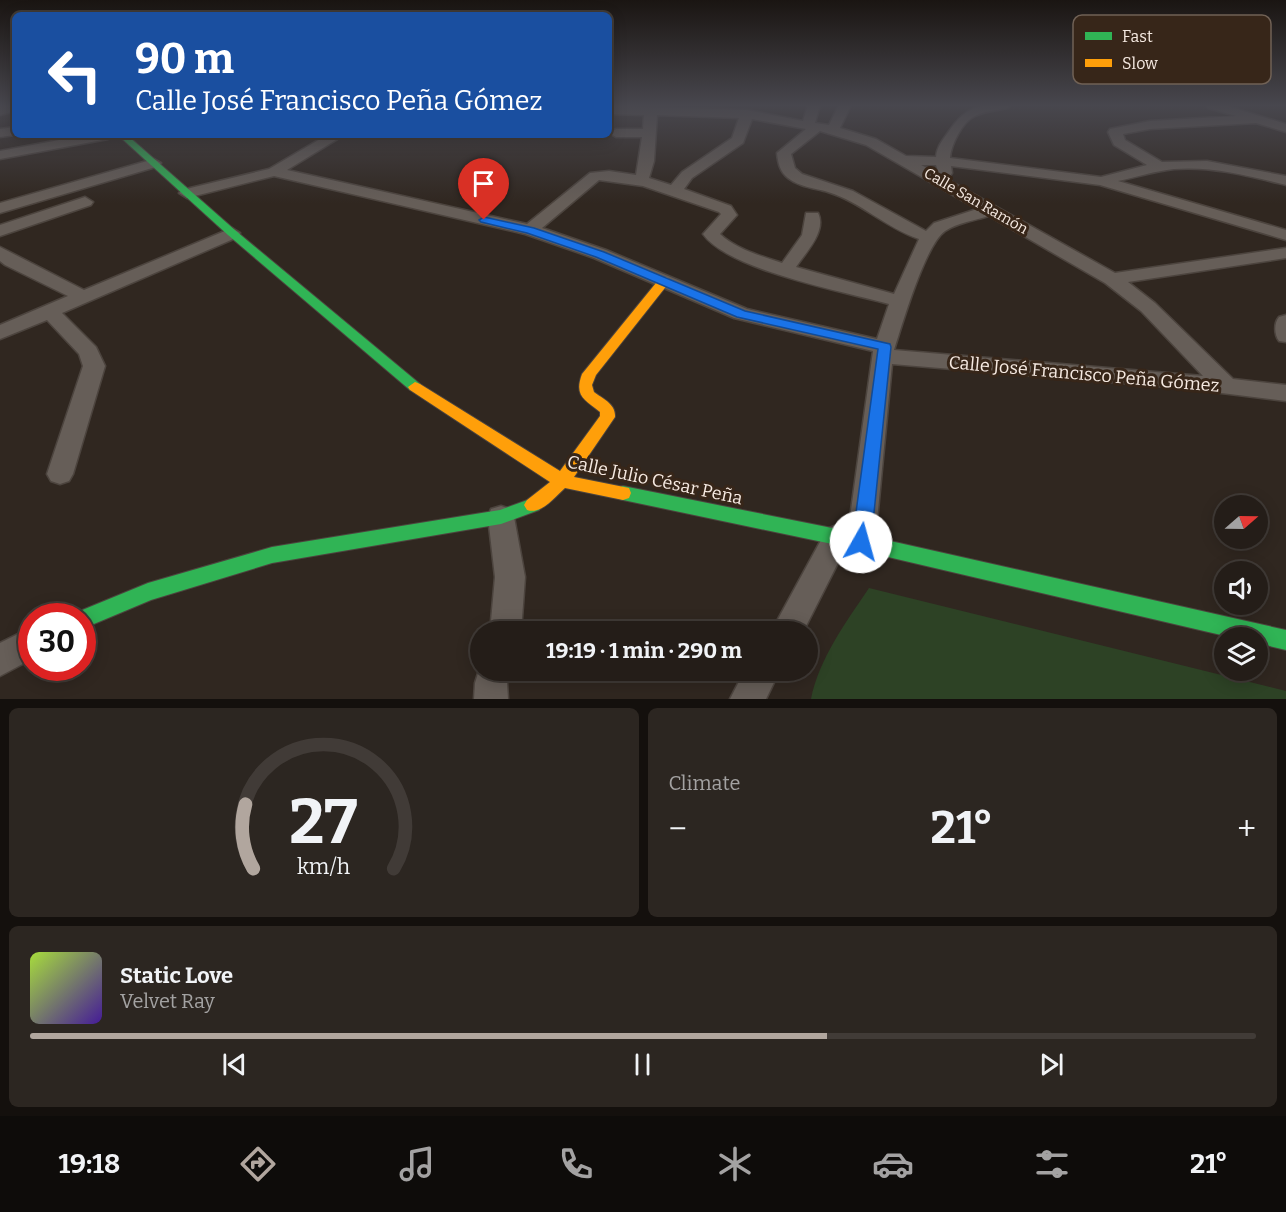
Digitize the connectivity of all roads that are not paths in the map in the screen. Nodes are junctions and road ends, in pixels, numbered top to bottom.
1 (93, 138) edge
2 (125, 138) edge
3 (332, 138) edge
4 (649, 138) edge
5 (738, 138) edge
6 (800, 138) edge
7 (857, 138) edge
8 (951, 138) edge
9 (1118, 138) edge
10 (0, 156) edge
11 (905, 160) junction
12 (942, 161) junction
13 (154, 163) junction
14 (1160, 167) junction
15 (274, 172) junction
16 (1101, 181) junction
17 (1286, 181) edge
18 (641, 182) junction
19 (950, 187) junction
20 (675, 190) junction
21 (187, 193) junction
22 (85, 202) dead end
23 (0, 208) edge
24 (990, 210) junction
25 (812, 216) dead end
26 (530, 230) junction
27 (0, 231) edge
28 (232, 233) junction
29 (1286, 235) edge
30 (929, 237) junction
31 (1286, 253) edge
32 (4, 259) edge
33 (786, 269) junction
34 (1112, 279) junction
35 (664, 281) junction
36 (84, 297) junction
37 (900, 301) junction
38 (50, 312) junction
39 (1286, 321) edge
40 (0, 333) edge
41 (1286, 336) edge
42 (884, 351) junction
43 (1227, 387) junction
44 (1278, 392) edge
45 (1286, 409) edge
46 (60, 474) dead end
47 (562, 481) junction
48 (501, 517) junction
49 (849, 539) junction
50 (96, 614) edge
51 (506, 621) edge
52 (793, 621) edge
53 (1286, 640) edge
54 (18, 650) edge
55 (0, 660) edge
56 (492, 681) edge
57 (758, 681) edge
58 (491, 699) edge
59 (747, 699) edge

1 - 10 street
2 - 13 street, Calle Julio César Peña
3 - 15 street
4 - 18 street
5 - 20 street
6 - 30 street
7 - 11 street, Calle San Ramón
8 - 12 street
9 - 14 street
11 - 12 street
11 - 19 street, Calle San Ramón
12 - 16 street
12 - 19 street
13 - 21 street, Calle Julio César Peña
13 - 23 street
14 - 16 street
14 - 17 street
15 - 21 street
15 - 26 street, Calle José Francisco Peña Gómez
16 - 29 street
18 - 20 street
18 - 26 street
19 - 24 street, Calle San Ramón
20 - 33 street
21 - 28 street, Calle Julio César Peña
22 - 27 street
24 - 30 street
24 - 34 street, Calle San Ramón
25 - 33 street
26 - 35 street, Calle José Francisco Peña Gómez
28 - 36 street
28 - 47 street, Calle Julio César Peña
30 - 37 street
31 - 34 street
32 - 36 street
33 - 37 street
34 - 43 street, Calle San Ramón
35 - 42 street, Calle José Francisco Peña Gómez
35 - 47 street
36 - 38 street
37 - 42 street
38 - 40 street
38 - 46 street
39 - 41 street
42 - 43 street, Calle José Francisco Peña Gómez
42 - 49 street
43 - 44 street, Calle José Francisco Peña Gómez
44 - 45 street
47 - 48 street
47 - 49 street, Calle Julio César Peña
48 - 50 street
48 - 51 street
49 - 52 street
49 - 53 street, Calle Julio César Peña
54 - 55 street
56 - 58 street
57 - 59 street

